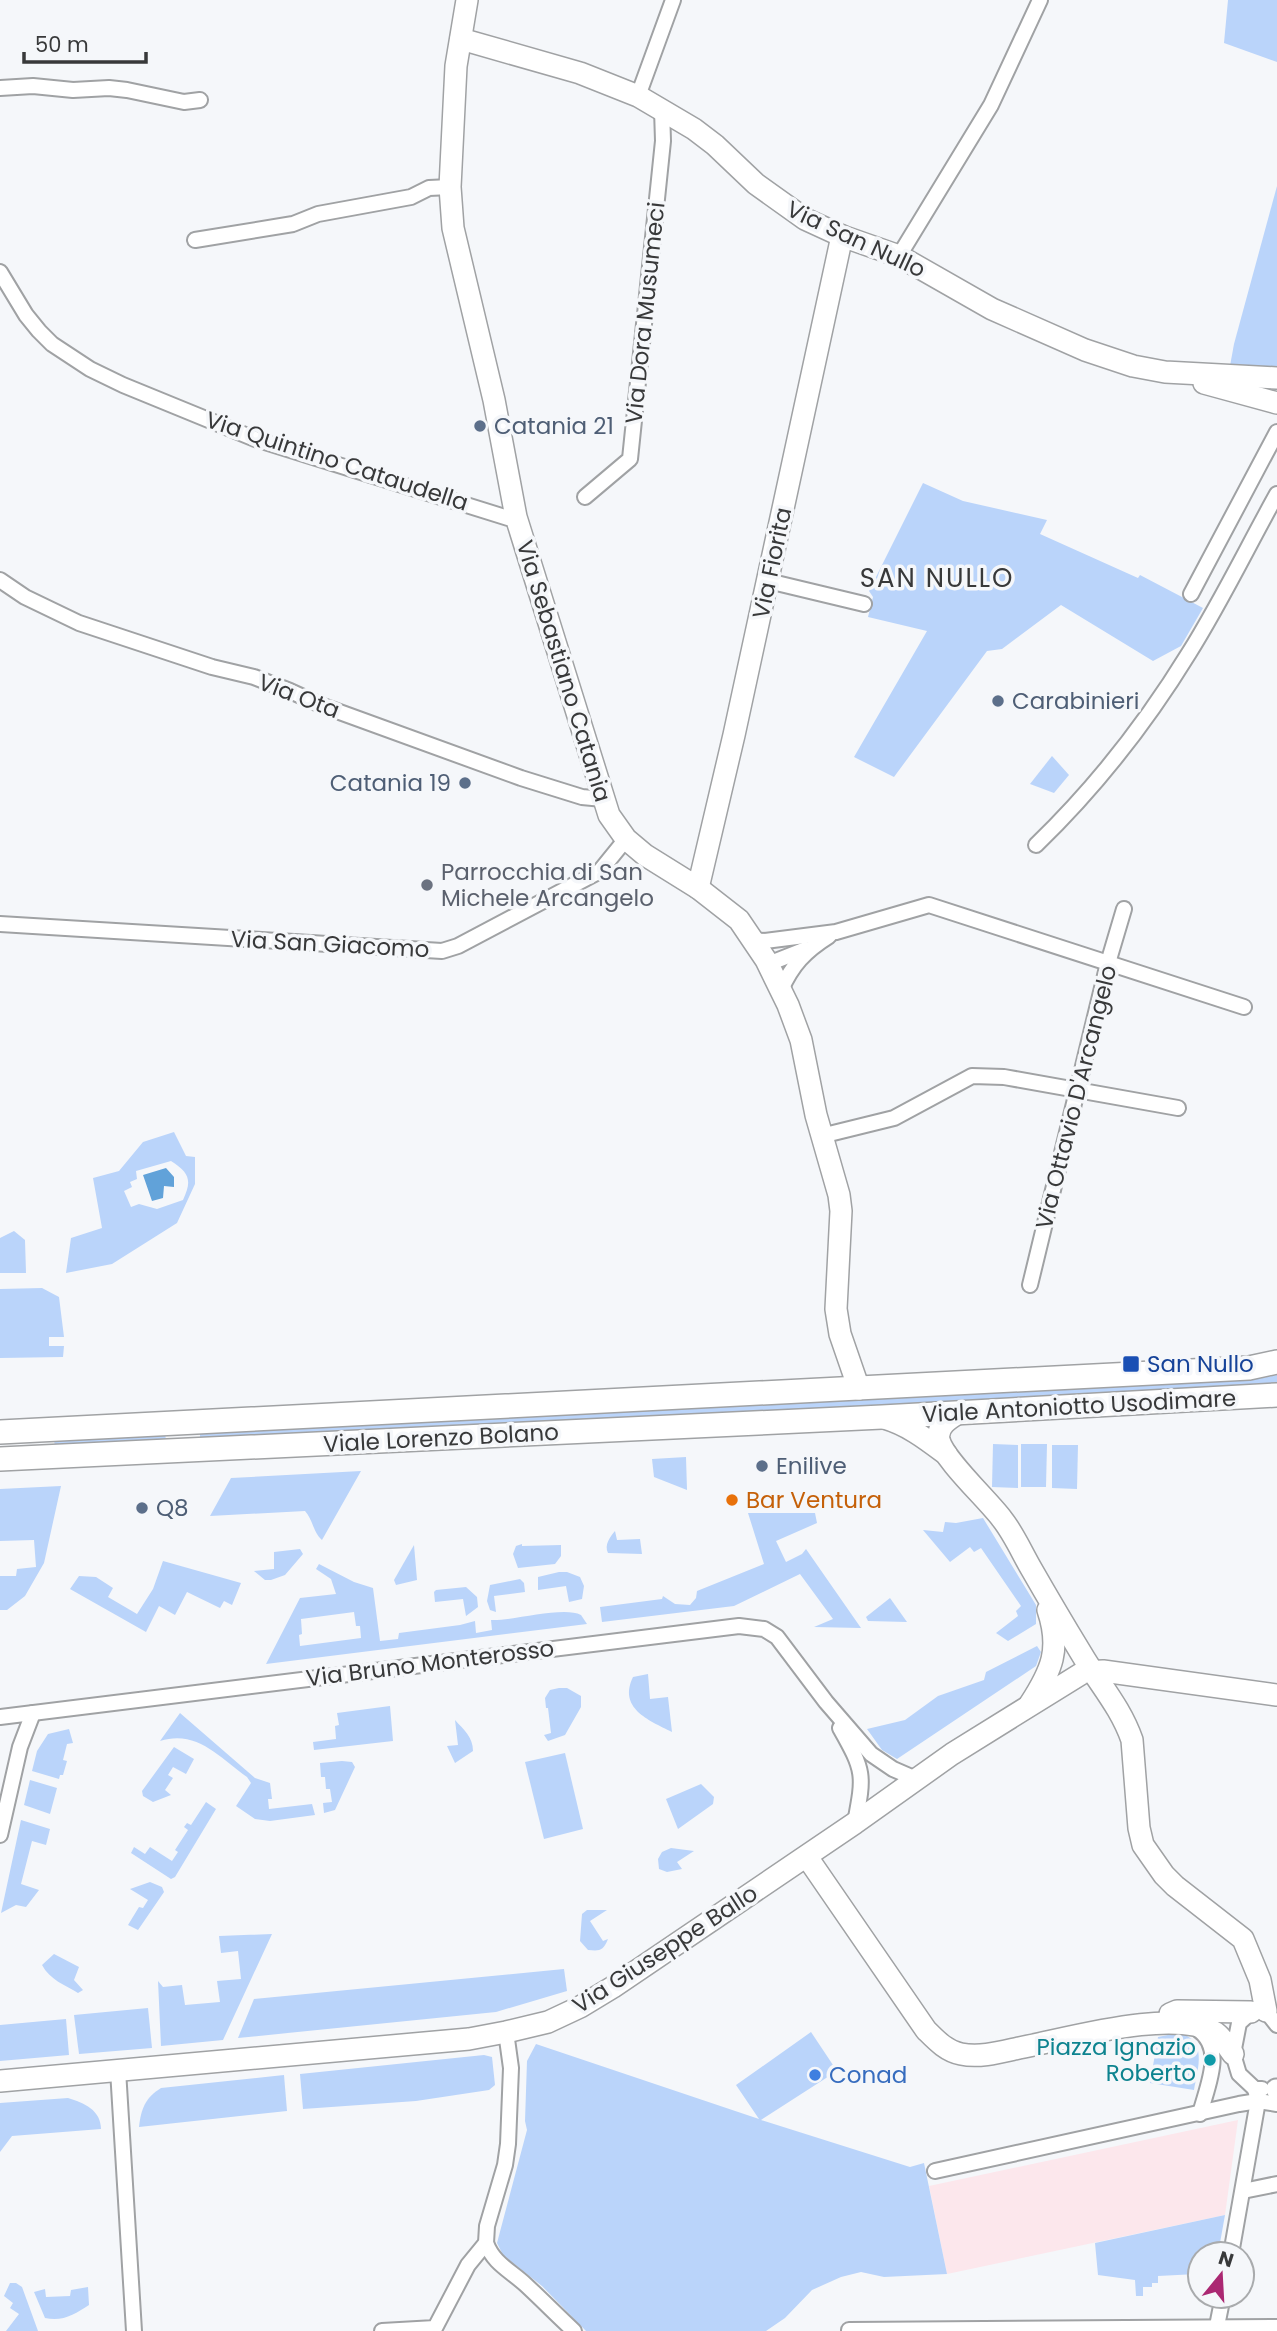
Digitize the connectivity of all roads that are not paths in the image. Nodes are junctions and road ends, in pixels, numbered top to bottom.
1 (467, 0) edge
2 (673, 0) edge
3 (1040, 0) edge
4 (461, 38) junction
5 (0, 88) edge
6 (638, 96) junction
7 (200, 100) dead end
8 (662, 109) junction
9 (450, 187) junction
10 (842, 236) junction
11 (195, 240) dead end
12 (900, 256) junction
13 (0, 272) edge
14 (1268, 389) edge
15 (1277, 432) edge
16 (1277, 494) edge
17 (585, 497) dead end
18 (516, 517) junction
19 (0, 580) edge
20 (768, 581) junction
21 (1191, 594) dead end
22 (864, 604) dead end
23 (603, 799) junction
24 (626, 839) junction
25 (1036, 845) dead end
26 (698, 888) junction
27 (1124, 909) dead end
28 (0, 924) edge
29 (836, 932) junction
30 (753, 940) junction
31 (810, 948) junction
32 (768, 964) junction
33 (1108, 964) junction
34 (781, 990) junction
35 (1244, 1007) dead end
36 (1077, 1092) junction
37 (1178, 1108) dead end
38 (821, 1136) junction
39 (1030, 1285) dead end
40 (1277, 1362) edge
41 (859, 1389) junction
42 (1277, 1395) edge
43 (960, 1412) junction
44 (881, 1417) junction
45 (0, 1432) edge
46 (948, 1457) junction
47 (0, 1459) edge
48 (1038, 1581) junction
49 (1090, 1670) junction
50 (1277, 1695) edge
51 (826, 1702) junction
52 (1029, 1705) junction
53 (33, 1713) junction
54 (0, 1717) edge
55 (916, 1779) junction
56 (855, 1824) junction
57 (0, 1835) edge
58 (807, 1857) junction
59 (1269, 2016) edge
60 (1190, 2024) junction
61 (1139, 2025) junction
62 (506, 2032) junction
63 (1236, 2064) junction
64 (118, 2070) junction
65 (4, 2083) edge
66 (1277, 2093) edge
67 (1257, 2095) junction
68 (1239, 2104) junction
69 (1200, 2114) junction
70 (934, 2171) dead end
71 (1277, 2184) edge
72 (1242, 2191) junction
73 (1233, 2240) edge
74 (486, 2243) junction
75 (1220, 2310) edge
76 (1277, 2327) edge
77 (435, 2329) edge
78 (1217, 2329) edge
79 (849, 2330) edge
80 (982, 2330) edge
81 (134, 2331) edge
82 (382, 2331) edge
83 (574, 2331) edge

1 - 4 main road, Via Sebastiano Catania
2 - 6 street
3 - 12 street
4 - 6 main road, Via San Nullo
4 - 9 main road, Via Sebastiano Catania
5 - 7 street
6 - 8 main road, Via San Nullo
8 - 10 main road, Via San Nullo
8 - 17 street, Via Dora Musumeci
9 - 11 street
9 - 18 main road, Via Sebastiano Catania
10 - 12 main road, Via San Nullo
10 - 20 main road, Via Fiorita
12 - 14 main road, Via San Nullo
13 - 18 street, Via Quintino Cataudella
15 - 21 street
16 - 25 street
18 - 23 main road, Via Sebastiano Catania
19 - 23 street, Via Ota
20 - 22 street
20 - 26 main road, Via Fiorita
23 - 24 main road, Via Sebastiano Catania
24 - 26 main road, Via Sebastiano Catania
24 - 28 street, Via San Giacomo
26 - 30 main road, Via Sebastiano Catania
27 - 33 street, Via Ottavio D'Arcangelo
29 - 30 street
29 - 31 street
29 - 33 street
30 - 32 main road, Via Sebastiano Catania
31 - 32 street
31 - 34 street
32 - 34 main road, Via Sebastiano Catania
33 - 35 street
33 - 36 street, Via Ottavio D'Arcangelo
34 - 38 main road, Via Sebastiano Catania
36 - 37 street
36 - 38 street
36 - 39 street, Via Ottavio D'Arcangelo
38 - 41 main road, Via Sebastiano Catania
40 - 41 main road, Viale Antoniotto Usodimare
41 - 45 main road, Viale Lorenzo Bolano
42 - 43 main road, Viale Antoniotto Usodimare
43 - 44 main road, Viale Antoniotto Usodimare
43 - 46 main road
44 - 46 main road
44 - 47 main road, Viale Lorenzo Bolano
46 - 48 main road
48 - 49 main road
48 - 52 main road
49 - 50 main road
49 - 52 main road, Via Giuseppe Ballo
49 - 59 main road
51 - 53 street, Via Bruno Monterosso
51 - 55 street
51 - 56 street
52 - 55 main road, Via Giuseppe Ballo
53 - 54 street, Via Bruno Monterosso
53 - 57 street
55 - 56 main road, Via Giuseppe Ballo
56 - 58 main road, Via Giuseppe Ballo
58 - 61 main road
58 - 62 main road, Via Giuseppe Ballo
59 - 61 main road
59 - 63 street
60 - 61 main road
60 - 63 main road
60 - 69 street
62 - 64 main road, Via Giuseppe Ballo
62 - 74 street
63 - 67 street
63 - 68 street
64 - 65 main road, Via Giuseppe Ballo
64 - 81 street
66 - 67 street
67 - 68 street
67 - 72 street
68 - 69 street
69 - 70 street
71 - 72 street
72 - 73 street
74 - 77 street
74 - 83 street
75 - 78 street
76 - 78 street
77 - 82 street
78 - 80 street
79 - 80 street

